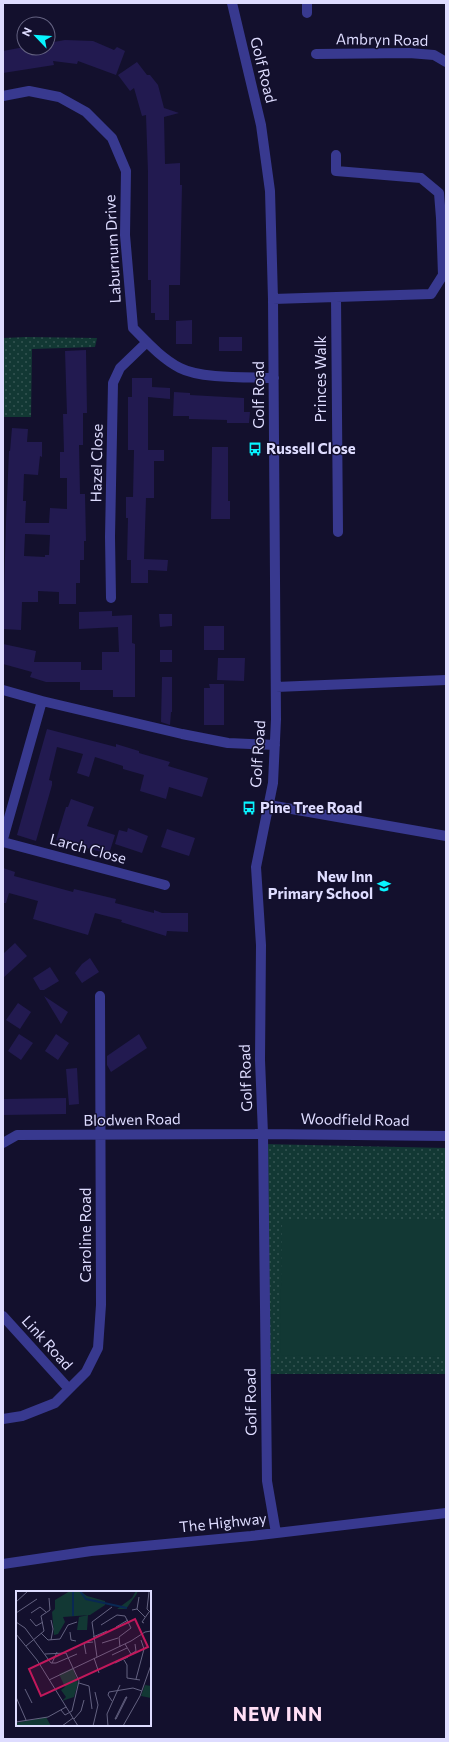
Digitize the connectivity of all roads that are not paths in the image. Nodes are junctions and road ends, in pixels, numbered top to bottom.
1 (232, 3) edge
2 (307, 3) edge
3 (307, 14) dead end
4 (316, 54) dead end
5 (446, 62) edge
6 (3, 96) edge
7 (336, 154) dead end
8 (336, 297) junction
9 (273, 299) junction
10 (146, 342) junction
11 (274, 378) junction
12 (338, 532) dead end
13 (111, 598) dead end
14 (446, 680) edge
15 (276, 687) junction
16 (3, 690) edge
17 (42, 701) junction
18 (275, 745) junction
19 (268, 805) junction
20 (442, 836) edge
21 (3, 839) edge
22 (3, 842) edge
23 (165, 885) dead end
24 (100, 996) dead end
25 (263, 1134) junction
26 (101, 1136) junction
27 (446, 1136) edge
28 (3, 1143) edge
29 (3, 1316) edge
30 (69, 1389) junction
31 (3, 1420) edge
32 (446, 1512) edge
33 (276, 1533) junction
34 (3, 1564) edge

1 - 9 street, Golf Road
2 - 3 street
4 - 5 street, Ambryn Road
6 - 10 street, Laburnum Drive
7 - 8 street
8 - 9 street
8 - 12 street, Princes Walk
9 - 11 street, Golf Road
10 - 11 street, Laburnum Drive
10 - 13 street, Hazel Close
11 - 15 street, Golf Road
14 - 15 street
15 - 18 street, Golf Road
16 - 17 street
17 - 18 street
17 - 21 street
18 - 19 street, Golf Road
19 - 20 street
19 - 25 street, Golf Road
22 - 23 street, Larch Close
24 - 26 street, Caroline Road
25 - 26 street, Blodwen Road
25 - 27 street, Woodfield Road
25 - 33 street, Golf Road
26 - 28 street, Blodwen Road
26 - 30 street, Caroline Road
29 - 30 street, Link Road
30 - 31 street, Caroline Road
32 - 33 street, The Highway
33 - 34 street, The Highway

